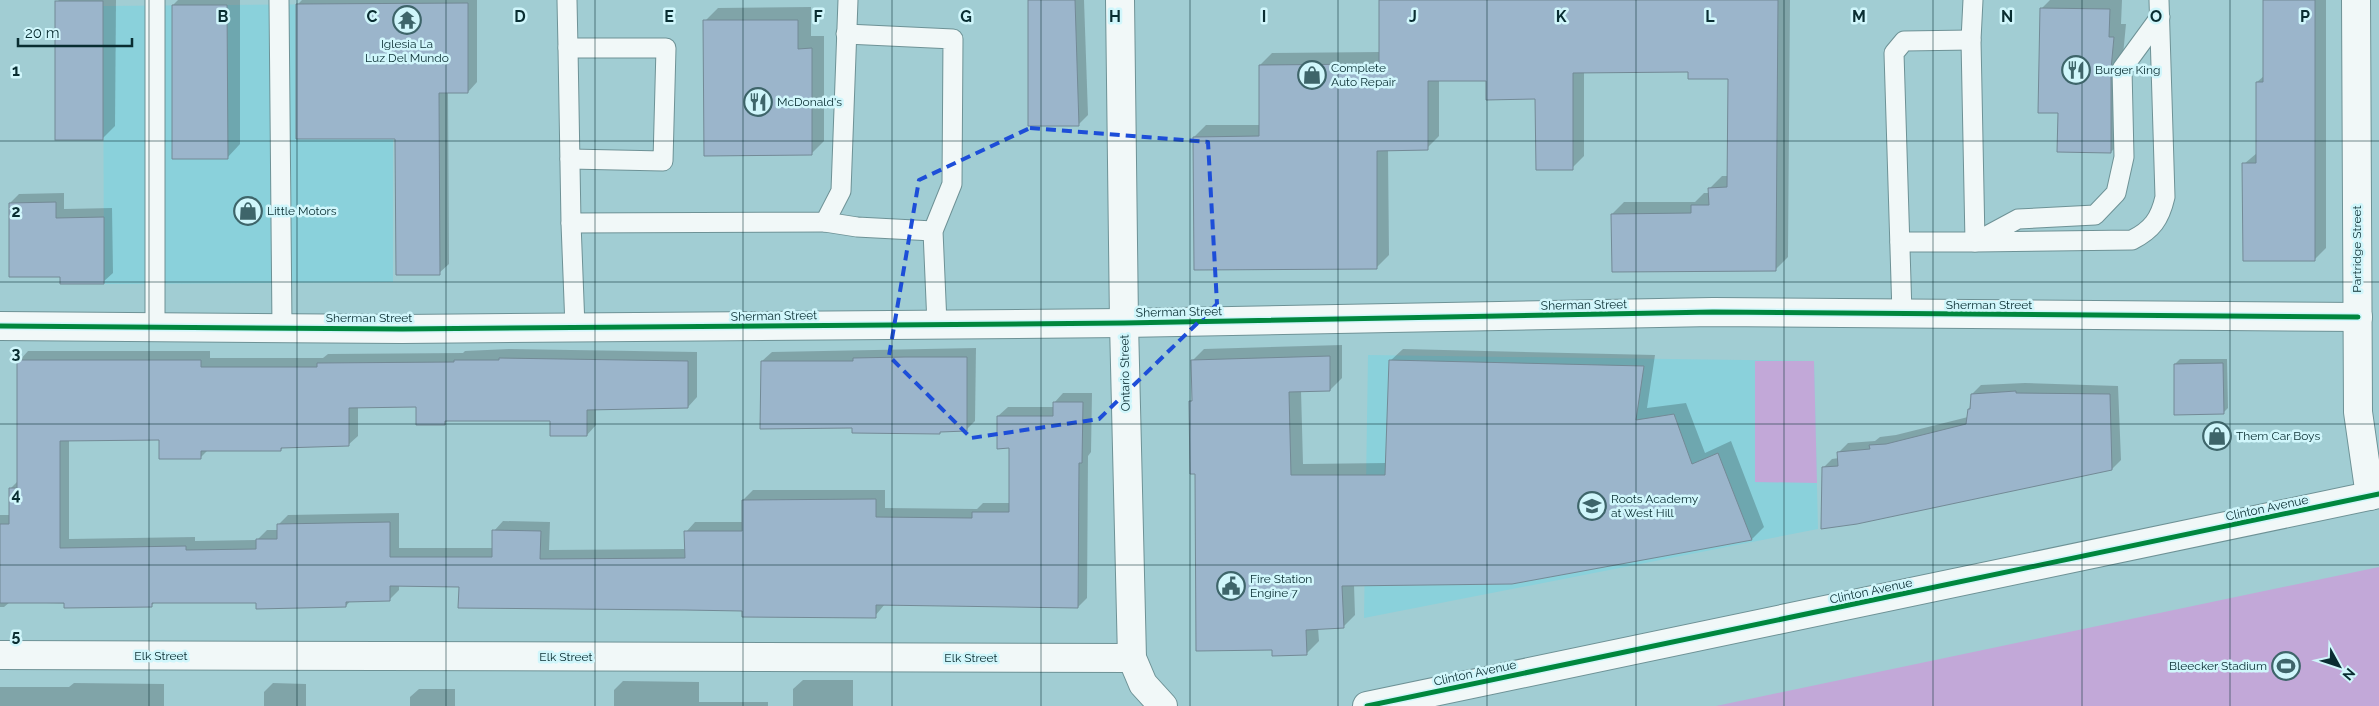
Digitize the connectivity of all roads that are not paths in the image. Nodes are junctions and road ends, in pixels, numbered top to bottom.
1 (155, 0) edge
2 (279, 0) edge
3 (568, 0) edge
4 (848, 0) edge
5 (1120, 0) edge
6 (1973, 0) edge
7 (2356, 0) edge
8 (2160, 9) edge
9 (846, 34) junction
10 (1972, 40) junction
11 (568, 48) junction
12 (570, 159) junction
13 (825, 222) junction
14 (571, 223) junction
15 (934, 231) junction
16 (1900, 242) junction
17 (1975, 242) junction
18 (1902, 314) junction
19 (2358, 318) junction
20 (1124, 323) junction
21 (937, 324) junction
22 (0, 326) edge
23 (155, 327) junction
24 (282, 328) junction
25 (575, 328) junction
26 (2374, 495) edge
27 (0, 655) edge
28 (1132, 658) junction
29 (1164, 706) edge
30 (1367, 706) edge

1 - 23 lane
2 - 24 lane
3 - 11 lane
4 - 9 lane
5 - 20 street, Ontario Street
6 - 10 lane
7 - 19 street, Partridge Street
8 - 17 lane
8 - 17 lane
9 - 13 lane
9 - 15 lane
10 - 16 lane
10 - 17 lane
11 - 12 lane
11 - 12 lane
12 - 14 lane
13 - 14 lane
13 - 15 lane
14 - 25 lane
15 - 21 lane
16 - 17 lane
16 - 18 lane
18 - 19 street, Sherman Street
18 - 20 street, Sherman Street
19 - 26 street, Partridge Street
20 - 21 street, Sherman Street
20 - 28 street, Ontario Street
21 - 25 street, Sherman Street
22 - 23 street, Sherman Street
23 - 24 street, Sherman Street
24 - 25 street, Sherman Street
26 - 30 street, Clinton Avenue
27 - 28 street, Elk Street
28 - 29 street, Ontario Street

